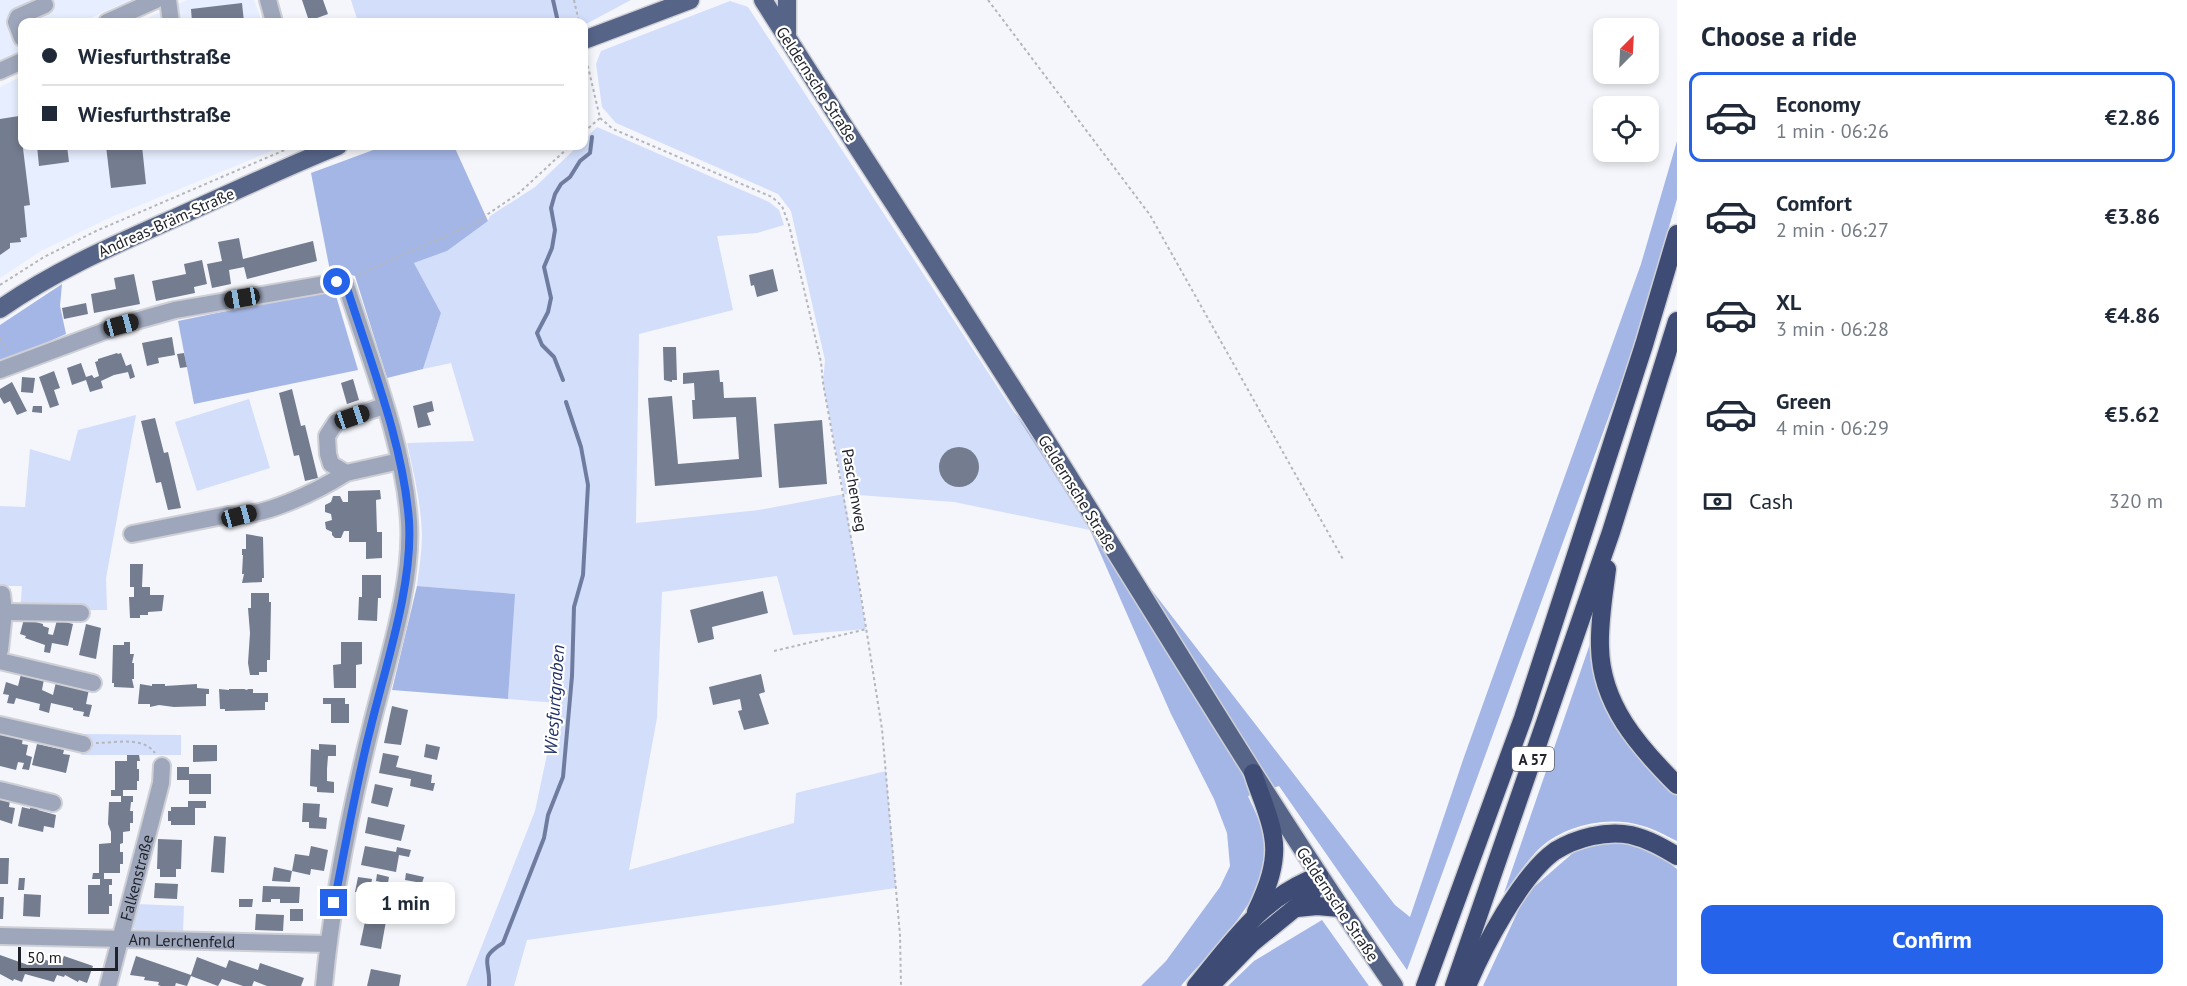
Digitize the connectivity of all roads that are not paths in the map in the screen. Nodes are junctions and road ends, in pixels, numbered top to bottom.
1 (156, 0) edge
2 (168, 0) edge
3 (268, 0) edge
4 (661, 0) edge
5 (690, 0) edge
6 (749, 0) edge
7 (787, 0) edge
8 (45, 5) dead end
9 (767, 6) edge
10 (116, 18) edge
11 (170, 18) edge
12 (273, 18) edge
13 (18, 27) edge
14 (615, 28) junction
15 (588, 38) edge
16 (787, 38) junction
17 (18, 63) edge
18 (0, 71) edge
19 (329, 150) edge
20 (1677, 234) edge
21 (0, 309) edge
22 (1677, 321) edge
23 (0, 370) edge
24 (384, 405) junction
25 (400, 461) junction
26 (345, 473) junction
27 (1611, 532) junction
28 (132, 534) dead end
29 (2, 594) dead end
30 (4, 612) junction
31 (81, 613) dead end
32 (0, 650) edge
33 (0, 661) edge
34 (93, 683) dead end
35 (0, 725) edge
36 (83, 744) road end
37 (162, 766) road end
38 (1253, 773) junction
39 (1677, 784) edge
40 (0, 790) edge
41 (53, 803) dead end
42 (1677, 856) edge
43 (1319, 876) junction
44 (1298, 908) junction
45 (1340, 908) junction
46 (1252, 918) junction
47 (0, 936) edge
48 (119, 939) junction
49 (328, 944) junction
50 (1391, 982) edge
51 (108, 986) edge
52 (324, 986) edge
53 (1196, 986) edge
54 (1210, 986) edge
55 (1425, 986) edge
56 (1454, 986) edge
57 (1467, 986) edge

1 - 10 street
2 - 11 street
3 - 12 street
4 - 14 main road
5 - 14 main road
6 - 9 main road
7 - 16 main road
8 - 13 street
9 - 16 main road, Geldernsche Straße
14 - 15 main road
16 - 38 main road, Geldernsche Straße
17 - 18 street
19 - 21 main road, Andreas-Bräm-Straße
20 - 55 highway, A 57
22 - 27 highway, A 57
23 - 24 street
24 - 25 street
24 - 26 street
25 - 26 street
25 - 49 street
26 - 28 street
27 - 39 highway
27 - 56 highway, A 57
29 - 30 street
30 - 31 street
30 - 32 street
33 - 34 street
35 - 36 street
37 - 48 street, Falkenstraße
38 - 43 main road, Geldernsche Straße
38 - 46 highway
40 - 41 street
42 - 57 highway
43 - 44 highway
43 - 45 main road, Geldernsche Straße
43 - 46 highway
44 - 45 highway
44 - 54 highway
45 - 50 main road, Geldernsche Straße
46 - 53 highway
47 - 48 street, Am Lerchenfeld
48 - 49 street, Am Lerchenfeld
48 - 51 street, Falkenstraße
49 - 52 street

